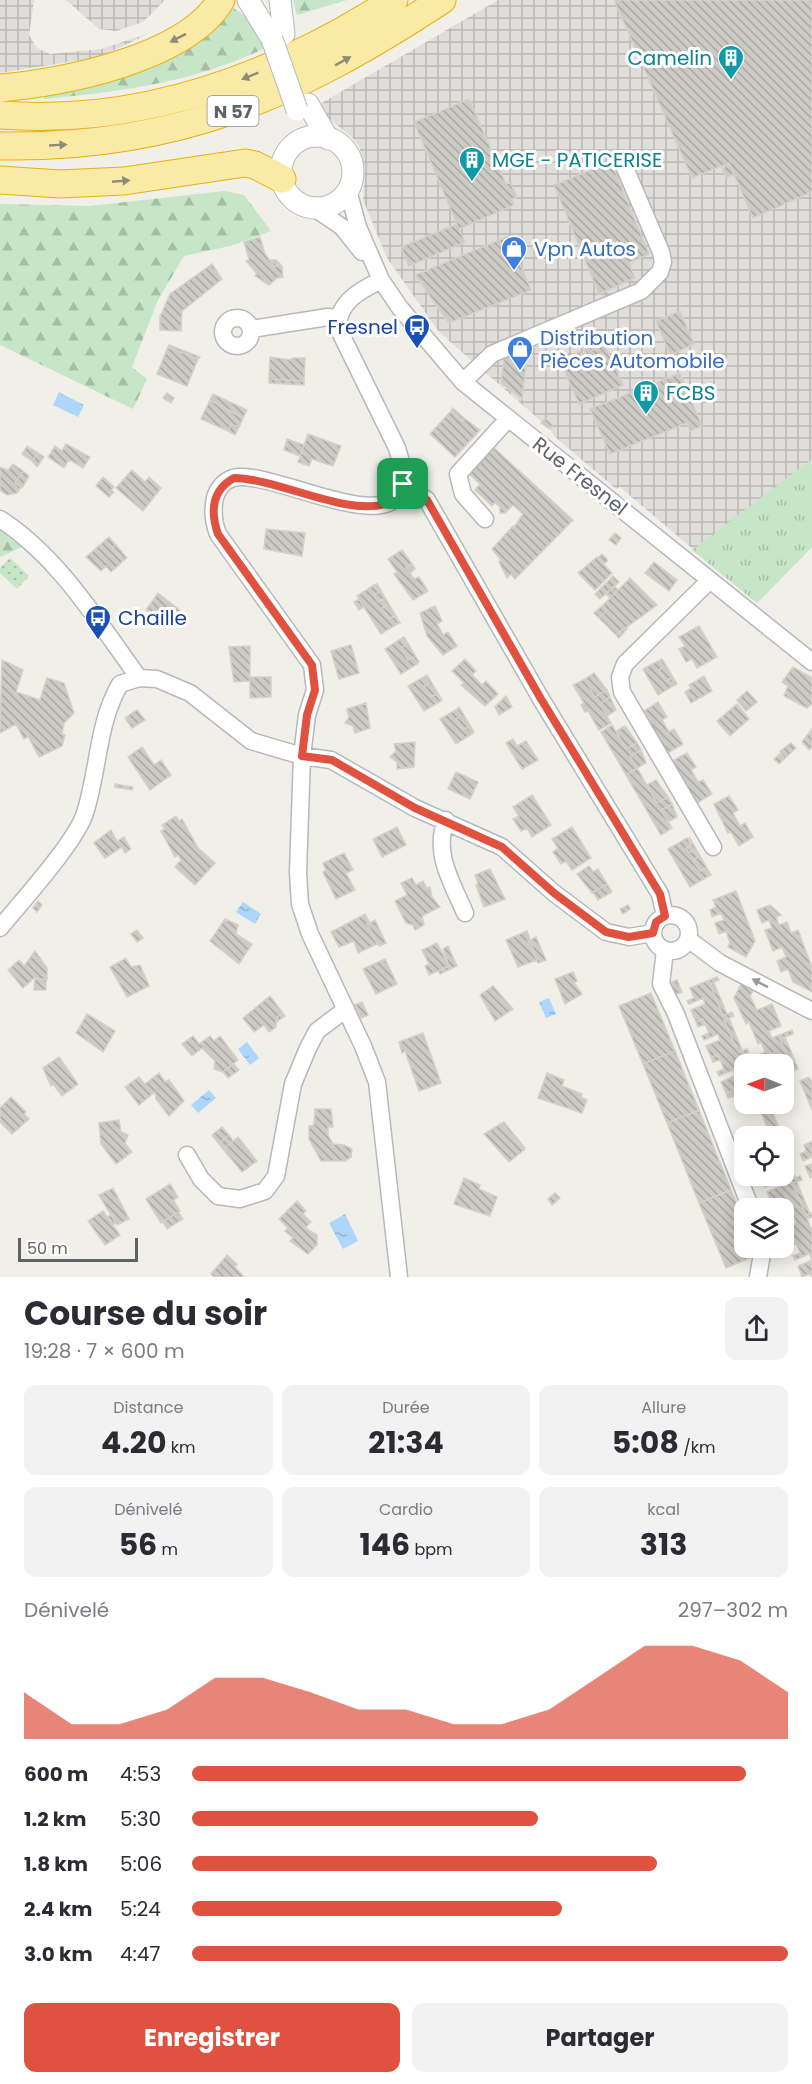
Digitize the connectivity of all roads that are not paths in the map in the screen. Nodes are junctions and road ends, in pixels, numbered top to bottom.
1 (221, 0) edge
2 (249, 0) edge
3 (263, 0) edge
4 (280, 0) edge
5 (394, 0) edge
6 (442, 0) edge
7 (278, 36) junction
8 (0, 88) edge
9 (0, 115) edge
10 (328, 139) junction
11 (0, 146) edge
12 (293, 146) junction
13 (622, 161) dead end
14 (282, 179) junction
15 (0, 180) edge
16 (348, 190) junction
17 (314, 208) junction
18 (377, 273) junction
19 (338, 318) junction
20 (251, 329) dead end
21 (464, 382) junction
22 (508, 419) junction
23 (403, 484) junction
24 (0, 519) edge
25 (485, 519) dead end
26 (710, 580) junction
27 (812, 662) edge
28 (139, 678) junction
29 (302, 756) junction
30 (446, 820) junction
31 (713, 847) dead end
32 (465, 913) dead end
33 (665, 916) junction
34 (0, 928) edge
35 (653, 933) junction
36 (688, 939) junction
37 (665, 950) junction
38 (346, 1009) junction
39 (812, 1011) edge
40 (187, 1155) dead end
41 (747, 1198) edge
42 (761, 1258) edge
43 (399, 1277) edge
44 (758, 1277) edge

1 -> 8 highway
2 - 3 street
2 - 7 street
4 - 7 street
5 -> 9 highway, N 57
11 -> 6 highway, N 57
7 - 10 street
7 - 12 street, bridge
10 - 12 street
10 - 16 street
12 - 14 street
13 - 21 street
15 -> 14 highway
14 - 17 street
16 - 17 street
16 - 18 street, Rue Fresnel
17 - 18 street, Rue Fresnel
18 - 19 street
18 - 21 street, Rue Fresnel
19 - 20 street
19 - 23 street
21 - 22 street, Rue Fresnel
22 - 25 street
22 - 26 street, Rue Fresnel
23 - 29 street
23 - 33 street
24 - 28 street
26 - 27 street, Rue Fresnel
26 - 31 street
28 - 29 street
28 - 34 street
29 - 30 street
29 - 38 street
30 - 32 street
30 - 35 street
33 - 35 street
33 - 36 street
35 - 37 street
36 - 37 street
39 -> 36 street
37 - 41 street
38 - 40 street
38 - 43 street
42 - 44 street

